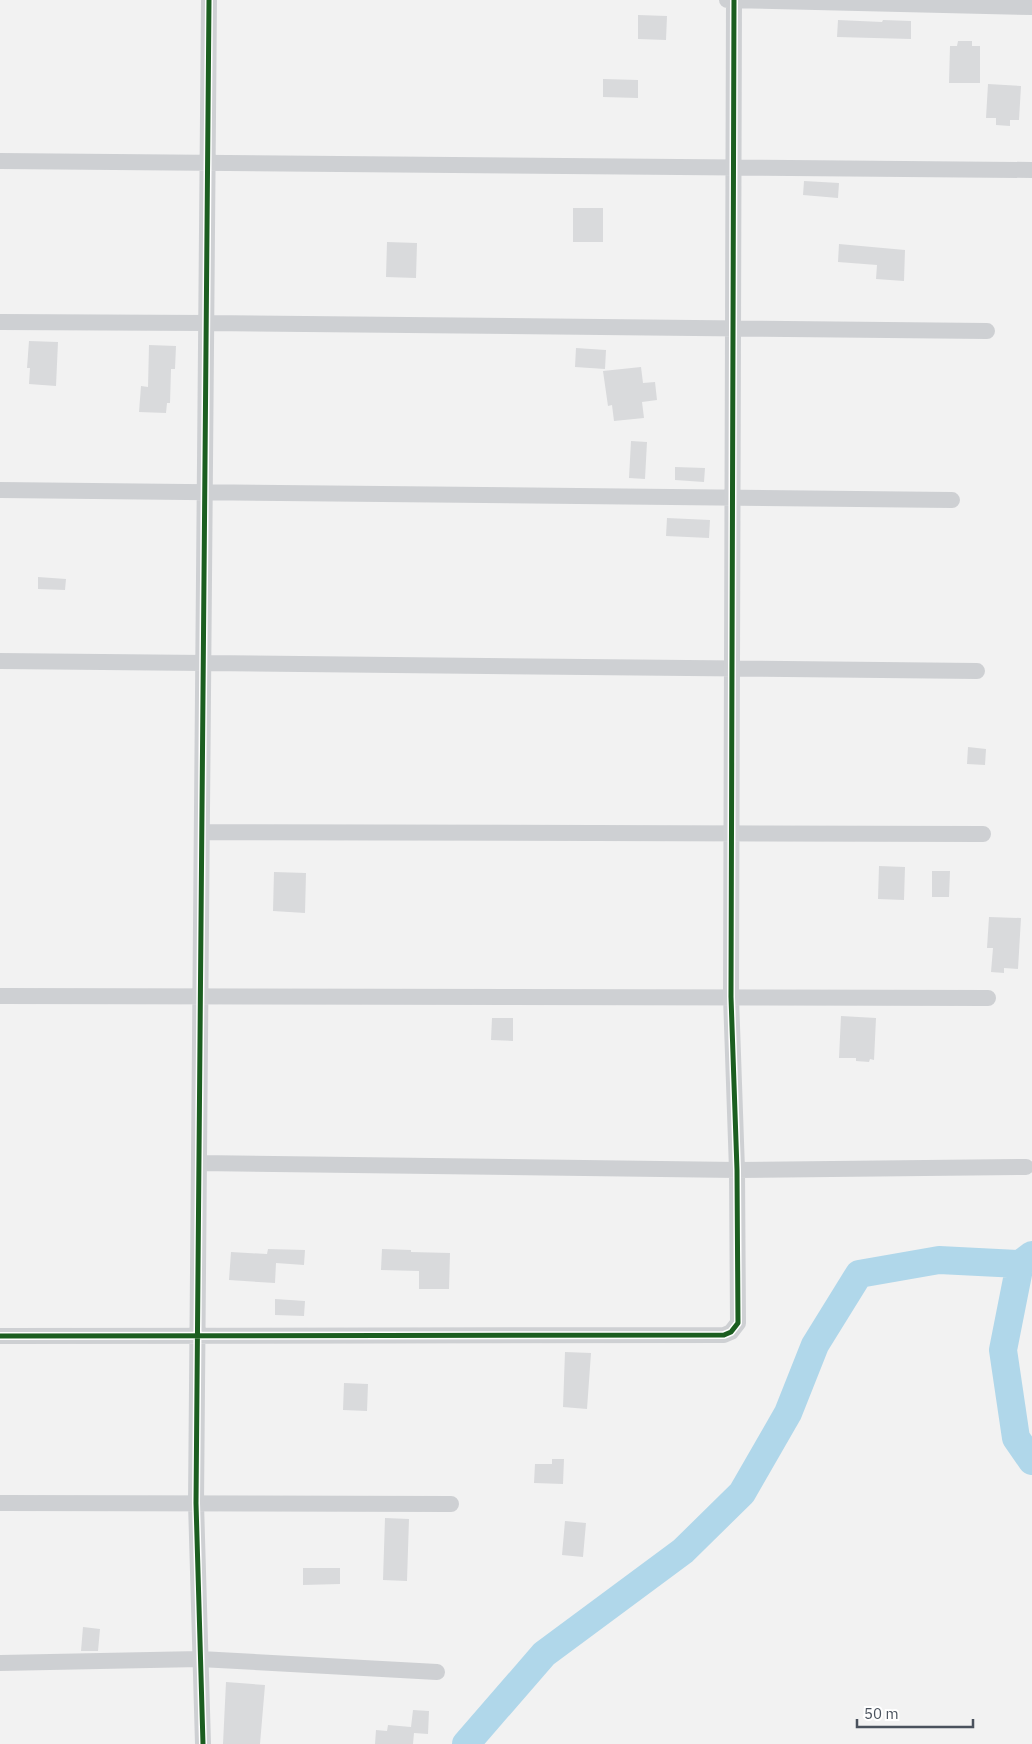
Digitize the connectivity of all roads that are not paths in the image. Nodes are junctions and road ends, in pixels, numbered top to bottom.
1 (209, 0) edge
2 (727, 0) edge
3 (734, 0) edge
4 (1032, 7) edge
5 (0, 161) edge
6 (208, 163) junction
7 (734, 168) junction
8 (1032, 170) edge
9 (0, 322) edge
10 (207, 323) junction
11 (733, 328) junction
12 (987, 331) dead end
13 (0, 490) edge
14 (205, 492) junction
15 (733, 497) junction
16 (952, 500) dead end
17 (0, 661) edge
18 (203, 663) junction
19 (732, 668) junction
20 (977, 671) dead end
21 (202, 832) junction
22 (732, 834) junction
23 (983, 834) dead end
24 (0, 996) edge
25 (200, 996) junction
26 (731, 997) junction
27 (988, 998) dead end
28 (199, 1163) junction
29 (1026, 1167) dead end
30 (738, 1170) junction
31 (0, 1336) edge
32 (198, 1336) junction
33 (0, 1503) edge
34 (196, 1503) junction
35 (451, 1504) dead end
36 (200, 1659) junction
37 (0, 1663) edge
38 (437, 1672) dead end
39 (203, 1744) edge

1 - 6 street
2 - 3 street
3 - 4 street
3 - 7 street
5 - 6 street
6 - 7 street
6 - 10 street
7 - 8 street
7 - 11 street
9 - 10 street
10 - 11 street
10 - 14 street
11 - 12 street
11 - 15 street
13 - 14 street
14 - 15 street
14 - 18 street
15 - 16 street
15 - 19 street
17 - 18 street
18 - 19 street
18 - 21 street
19 - 20 street
19 - 22 street
21 - 22 street
21 - 25 street
22 - 23 street
22 - 26 street
24 - 25 street
25 - 26 street
25 - 28 street
26 - 27 street
26 - 30 street
28 - 30 street
28 - 32 street
29 - 30 street
30 - 32 street
31 - 32 street
32 - 34 street
33 - 34 street
34 - 35 street
34 - 36 street
36 - 37 street
36 - 38 street
36 - 39 street

